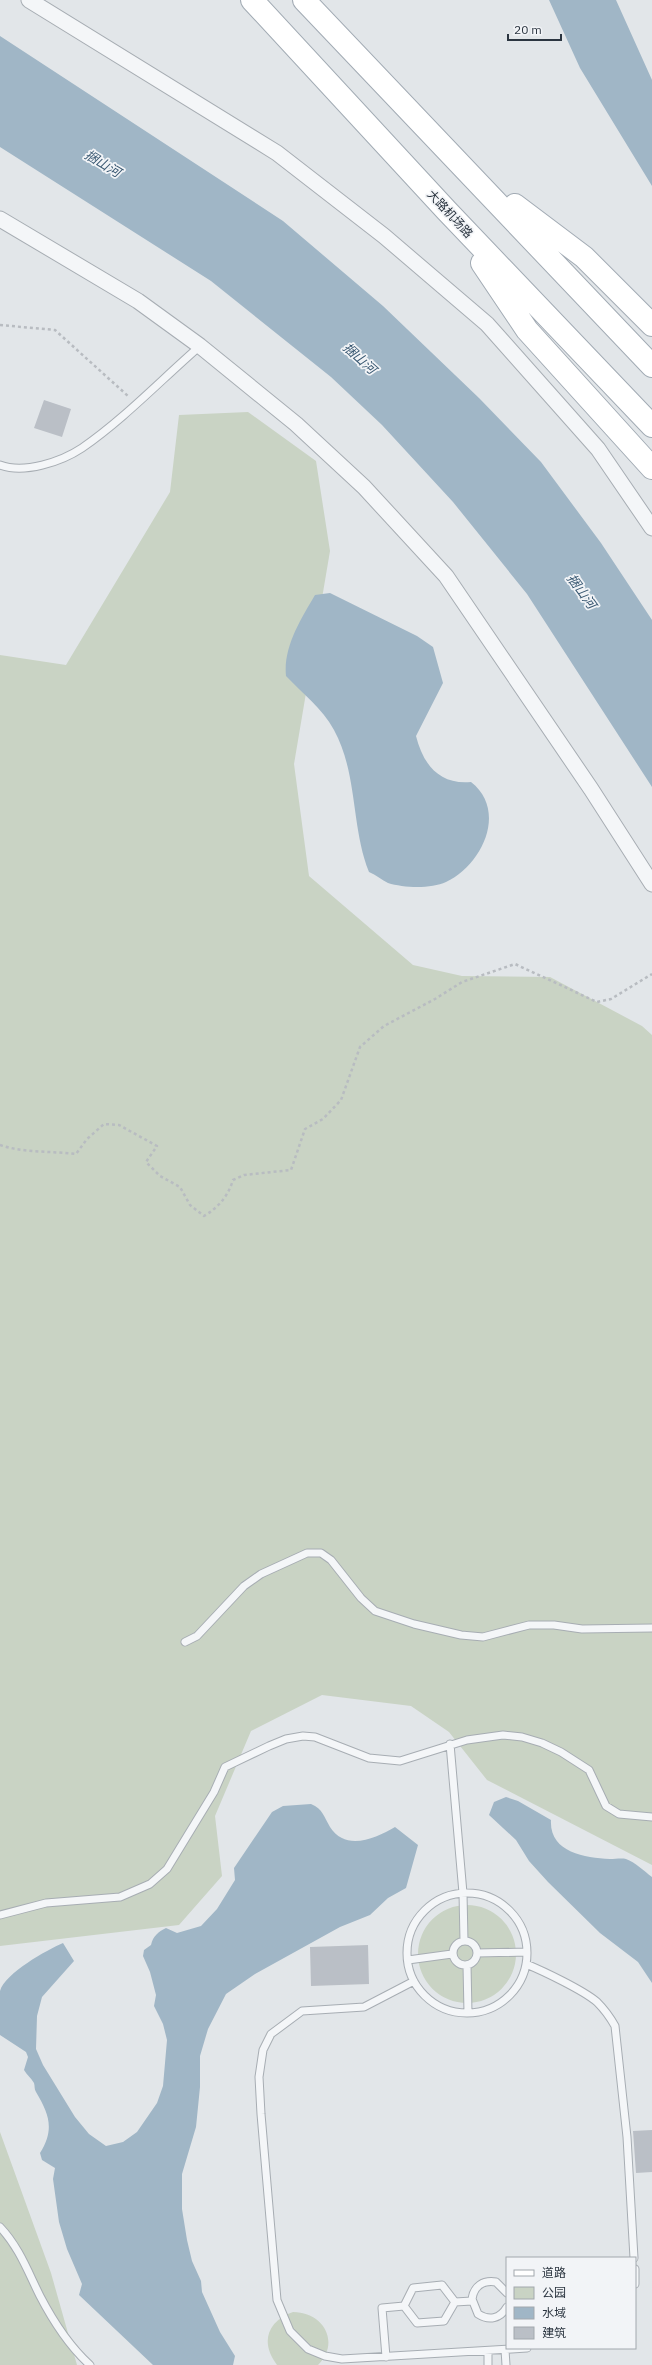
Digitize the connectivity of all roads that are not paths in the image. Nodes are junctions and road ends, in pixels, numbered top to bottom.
1 (29, 0) edge
2 (252, 0) edge
3 (304, 0) edge
4 (467, 169) junction
5 (446, 211) junction
6 (0, 219) edge
7 (652, 325) edge
8 (200, 346) junction
9 (652, 366) edge
10 (652, 426) edge
11 (0, 465) edge
12 (652, 468) edge
13 (652, 528) edge
14 (652, 884) edge
15 (652, 1628) edge
16 (185, 1642) dead end
17 (450, 1744) junction
18 (652, 1817) edge
19 (463, 1893) junction
20 (0, 1915) edge
21 (464, 1941) junction
22 (527, 1952) junction
23 (477, 1953) junction
24 (452, 1954) junction
25 (408, 1960) junction
26 (526, 1964) junction
27 (467, 1966) junction
28 (414, 1981) junction
29 (468, 2013) junction
30 (0, 2227) edge
31 (634, 2257) edge
32 (506, 2292) edge
33 (472, 2301) junction
34 (455, 2302) junction
35 (404, 2306) junction
36 (506, 2309) edge
37 (516, 2349) edge
38 (505, 2350) junction
39 (488, 2351) junction
40 (386, 2357) junction
41 (90, 2365) edge
42 (488, 2365) edge
43 (506, 2365) edge

1 - 13 street
2 - 5 main road, 大路机场路
3 - 4 main road
4 - 7 main road
4 - 9 main road
5 - 10 main road, 大路机场路
5 - 12 main road
6 - 8 street
8 - 11 lane
8 - 14 street
15 - 16 lane
17 - 18 lane
17 - 19 lane
17 - 20 lane
19 - 21 lane
19 - 22 lane
19 - 25 lane
21 - 23 lane
21 - 24 lane
22 - 23 lane
22 - 26 lane
23 - 27 lane
24 - 25 lane
24 - 27 lane
25 - 28 lane
26 - 29 lane
26 - 31 lane
27 - 29 lane
28 - 29 lane
28 - 40 lane
30 - 41 lane
32 - 33 lane
33 - 34 lane
33 - 36 lane
34 - 35 lane
34 - 35 lane
35 - 40 lane
37 - 38 lane
38 - 39 lane
38 - 43 lane
39 - 40 lane
39 - 42 lane

